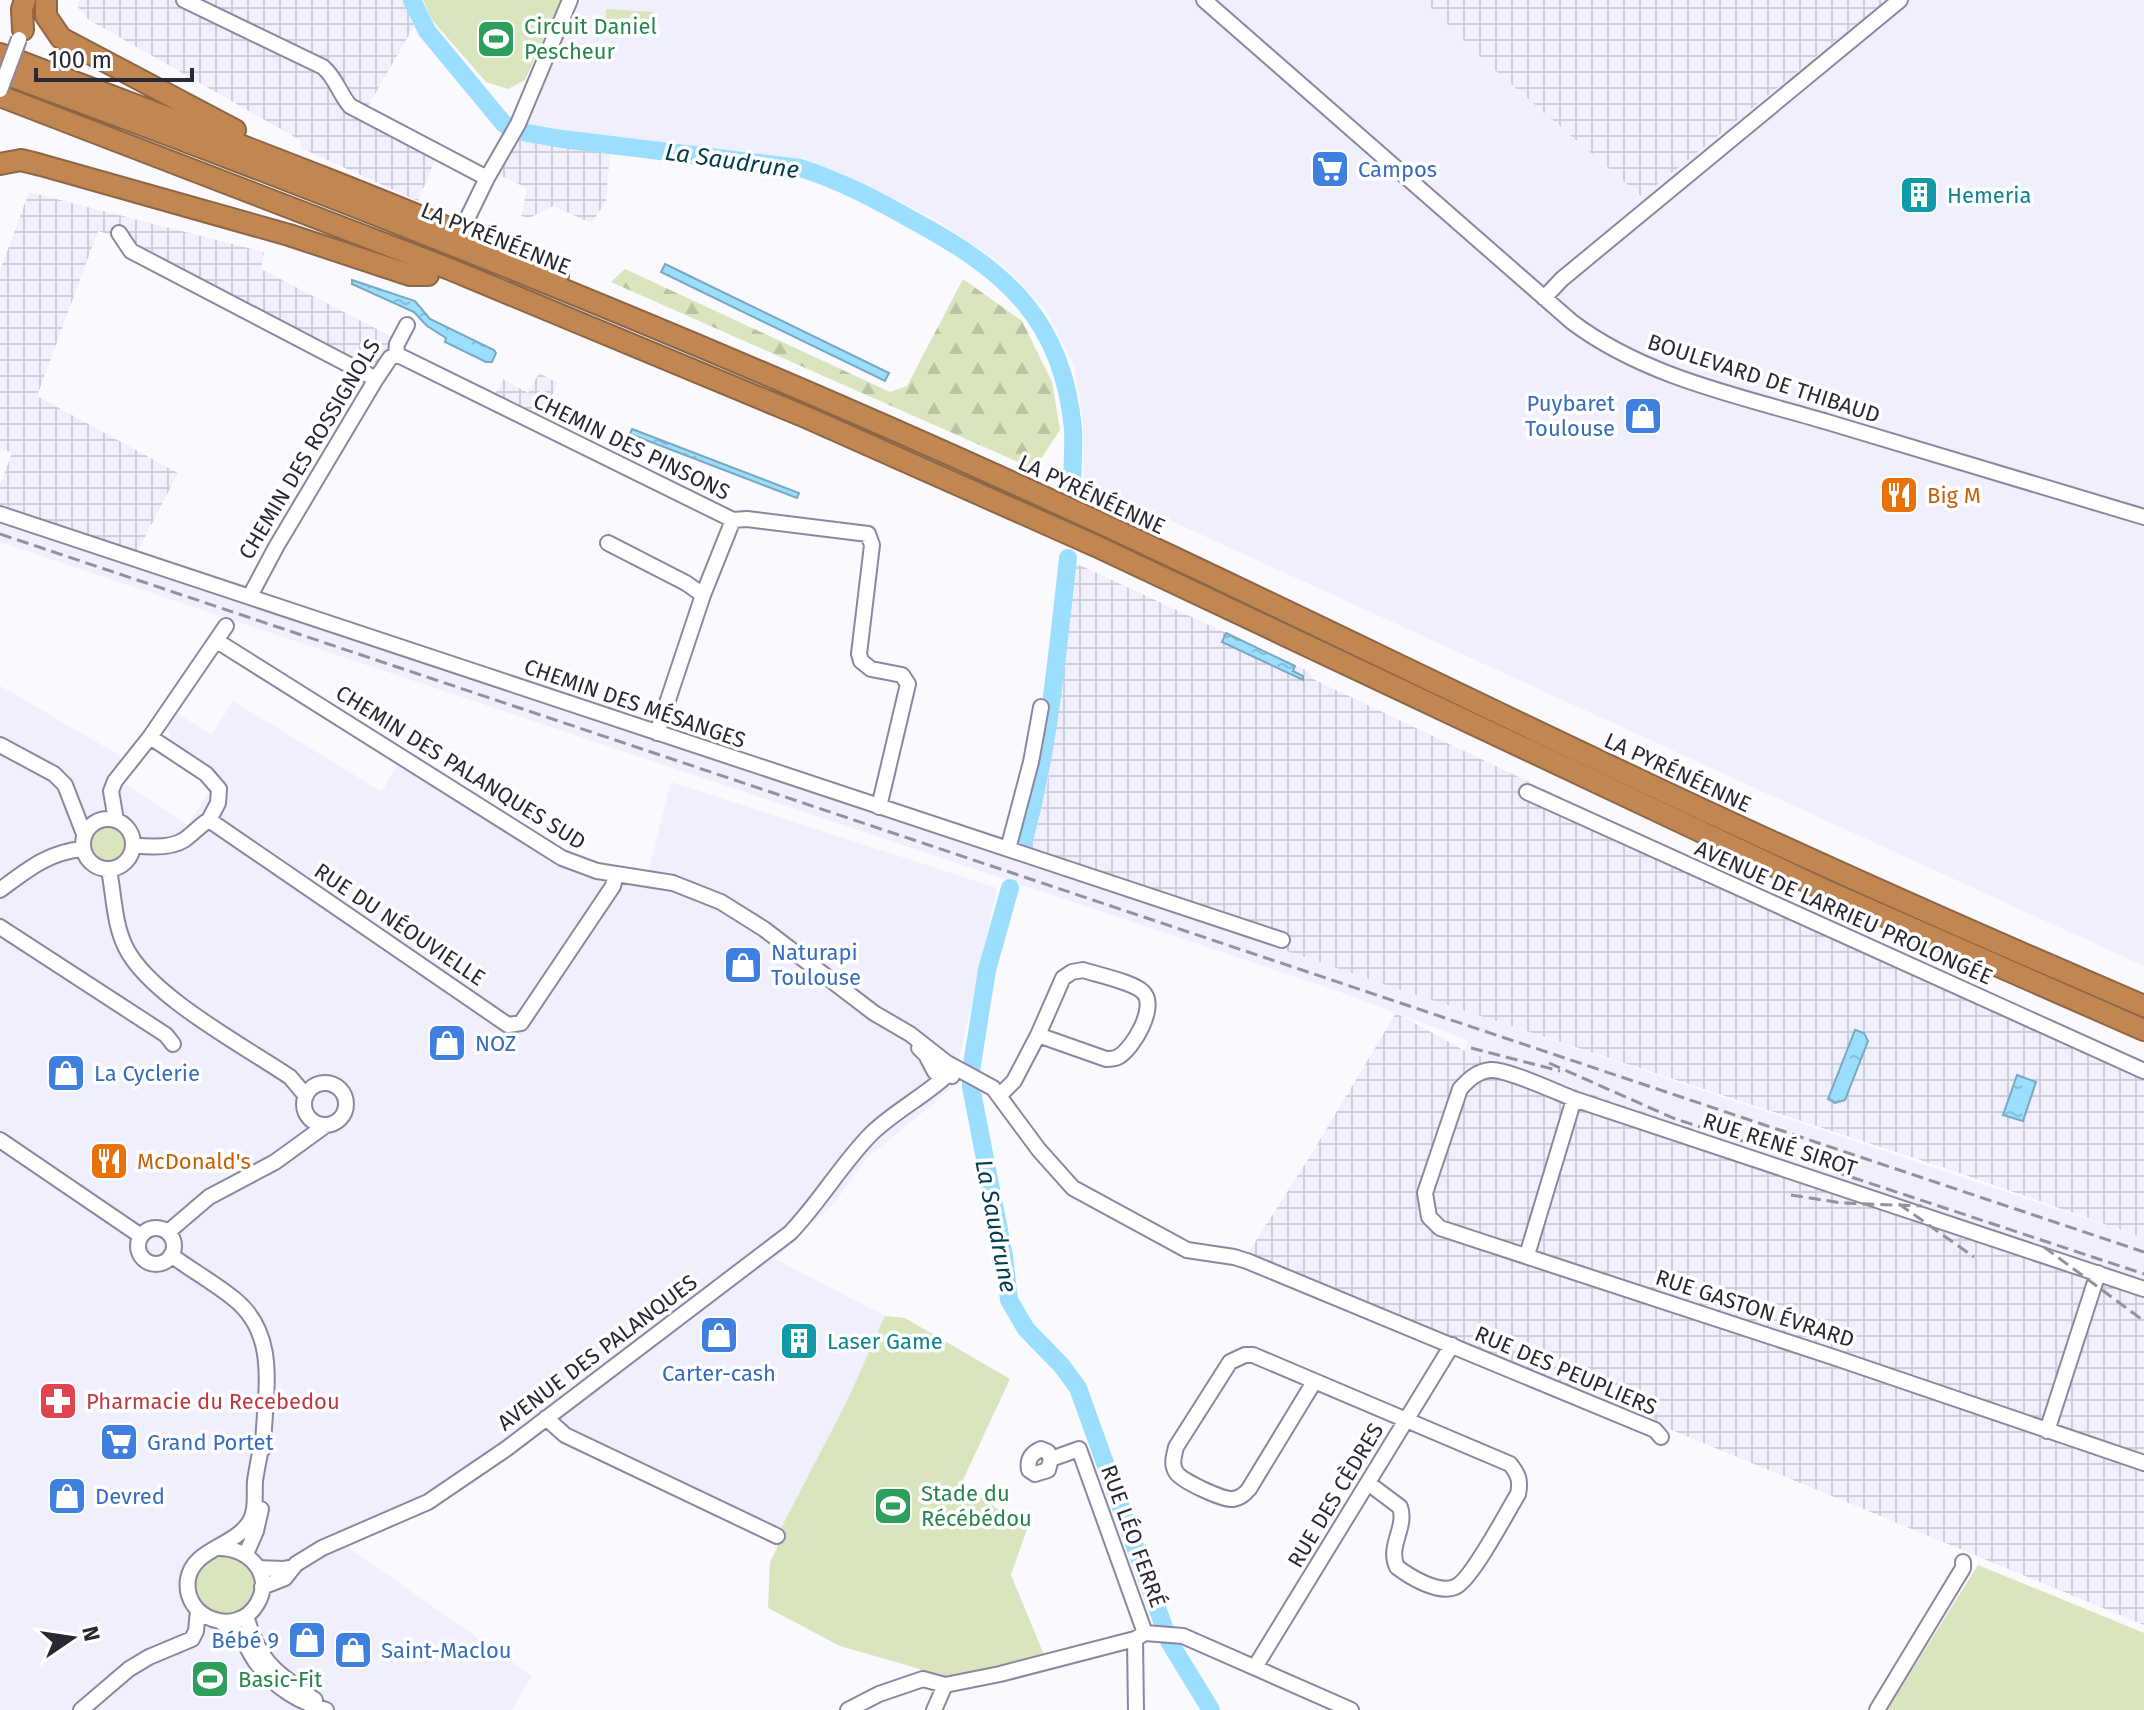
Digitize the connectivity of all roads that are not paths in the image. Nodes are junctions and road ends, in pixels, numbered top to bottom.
1 (25, 0) edge
2 (34, 0) edge
3 (46, 0) edge
4 (184, 0) edge
5 (570, 0) edge
6 (1204, 0) edge
7 (1900, 0) edge
8 (21, 34) junction
9 (0, 54) edge
10 (0, 72) edge
11 (0, 93) edge
12 (0, 111) edge
13 (0, 164) edge
14 (316, 174) junction
15 (487, 178) junction
16 (468, 217) dead end
17 (119, 233) dead end
18 (428, 275) junction
19 (1544, 298) junction
20 (609, 310) junction
21 (407, 325) dead end
22 (396, 354) junction
23 (376, 379) junction
24 (750, 393) junction
25 (0, 514) edge
26 (2144, 517) edge
27 (733, 520) junction
28 (608, 543) dead end
29 (703, 595) junction
30 (250, 596) junction
31 (226, 626) dead end
32 (217, 641) junction
33 (1041, 707) dead end
34 (657, 733) junction
35 (150, 737) junction
36 (0, 745) edge
37 (1527, 792) dead end
38 (879, 807) junction
39 (116, 820) junction
40 (209, 820) junction
41 (83, 842) junction
42 (133, 845) junction
43 (1008, 849) junction
44 (109, 870) junction
45 (616, 874) junction
46 (0, 890) edge
47 (0, 927) edge
48 (1282, 940) dead end
49 (2144, 1006) edge
50 (2144, 1030) edge
51 (1038, 1035) junction
52 (173, 1044) dead end
53 (943, 1071) junction
54 (2144, 1071) edge
55 (311, 1090) junction
56 (1000, 1095) junction
57 (1574, 1099) junction
58 (306, 1113) junction
59 (326, 1125) junction
60 (0, 1140) edge
61 (1442, 1142) joint
62 (297, 1146) junction
63 (168, 1232) junction
64 (141, 1236) junction
65 (171, 1255) junction
66 (1527, 1255) junction
67 (2098, 1273) junction
68 (2144, 1289) edge
69 (1452, 1345) junction
70 (1314, 1382) junction
71 (546, 1418) junction
72 (1406, 1419) junction
73 (2047, 1431) junction
74 (1661, 1437) dead end
75 (263, 1439) junction
76 (1051, 1459) dead end
77 (2144, 1463) edge
78 (1368, 1483) junction
79 (777, 1536) dead end
80 (218, 1548) junction
81 (246, 1554) junction
82 (1963, 1562) dead end
83 (293, 1567) junction
84 (258, 1568) junction
85 (262, 1587) junction
86 (198, 1611) junction
87 (246, 1616) junction
88 (220, 1622) junction
89 (1146, 1635) junction
90 (1255, 1667) junction
91 (122, 1678) junction
92 (945, 1685) junction
93 (1323, 1704) edge
94 (81, 1710) edge
95 (327, 1710) edge
96 (848, 1710) edge
97 (934, 1710) edge
98 (1136, 1710) edge
99 (1351, 1710) edge
100 (1877, 1710) edge

1 - 8 highway
2 - 8 street
3 - 14 highway
4 - 15 street
5 - 15 street
6 - 19 street, BOULEVARD DE THIBAUD
7 - 19 street
8 - 11 street, bridge
9 - 14 highway
10 - 20 highway, LA PYRÉNÉENNE
11 - 24 highway, LA PYRÉNÉENNE
12 - 18 highway
13 - 18 highway
14 - 20 highway
15 - 16 street
17 - 23 street
18 - 24 highway
19 - 26 street, BOULEVARD DE THIBAUD
20 - 49 highway, LA PYRÉNÉENNE
21 - 22 street, CHEMIN DES ROSSIGNOLS
22 - 23 street, CHEMIN DES ROSSIGNOLS
22 - 27 street, CHEMIN DES PINSONS
23 - 30 street, CHEMIN DES ROSSIGNOLS
24 - 50 highway, LA PYRÉNÉENNE
25 - 30 street, CHEMIN DES MÉSANGES
27 - 29 street, CHEMIN DES PINSONS
27 - 38 street
28 - 29 street
29 - 34 street, CHEMIN DES PINSONS
30 - 34 street, CHEMIN DES MÉSANGES
31 - 32 street
32 - 35 street
32 - 45 street, CHEMIN DES PALANQUES SUD
33 - 43 street
34 - 38 street, CHEMIN DES MÉSANGES
35 - 39 street
35 - 40 street
36 - 41 street
37 - 54 street, AVENUE DE LARRIEU PROLONGÉE
38 - 43 street, CHEMIN DES MÉSANGES
39 - 41 street
39 - 42 street
40 - 42 street
40 - 45 street, RUE DU NÉOUVIELLE
41 - 44 street
41 - 46 street
42 - 44 street
43 - 48 street, CHEMIN DES MÉSANGES
44 - 55 street
45 - 53 street, CHEMIN DES PALANQUES SUD
47 - 52 street
51 - 51 street
51 - 56 street
53 - 56 street, RUE DES PEUPLIERS
53 - 71 street, AVENUE DES PALANQUES
55 - 58 street
55 - 59 street
56 - 69 street, RUE DES PEUPLIERS
57 - 61 street, RUE RENÉ SIROT
57 - 66 street
57 - 67 street, RUE RENÉ SIROT
58 - 59 street
58 - 62 street
59 - 62 street
60 - 64 street
61 - 66 street, RUE GASTON ÉVRARD
62 - 63 street
63 - 64 street
63 - 65 street
64 - 65 street
65 - 75 street
66 - 73 street, RUE GASTON ÉVRARD
67 - 68 street, RUE RENÉ SIROT
67 - 73 street
69 - 72 street, RUE DES CÈDRES
69 - 74 street, RUE DES PEUPLIERS
70 - 70 street
70 - 72 street
71 - 79 street
71 - 83 street, AVENUE DES PALANQUES
72 - 78 street, RUE DES CÈDRES
72 - 78 street
73 - 77 street, RUE GASTON ÉVRARD
75 - 80 street
75 - 81 street
76 - 89 street, RUE LÉO FERRÉ
78 - 90 street, RUE DES CÈDRES
80 - 81 street
80 - 86 street
81 - 84 street
82 - 100 street
83 - 84 street
83 - 85 street, AVENUE DES PALANQUES
84 - 85 street
85 - 87 street
86 - 88 street
86 - 91 street
87 - 88 street
87 - 95 street
88 - 91 street
88 - 95 street
89 - 90 street
89 - 92 street
89 - 98 street, RUE LÉO FERRÉ
90 - 93 street
91 - 94 street
92 - 96 street
92 - 97 street
93 - 99 street

